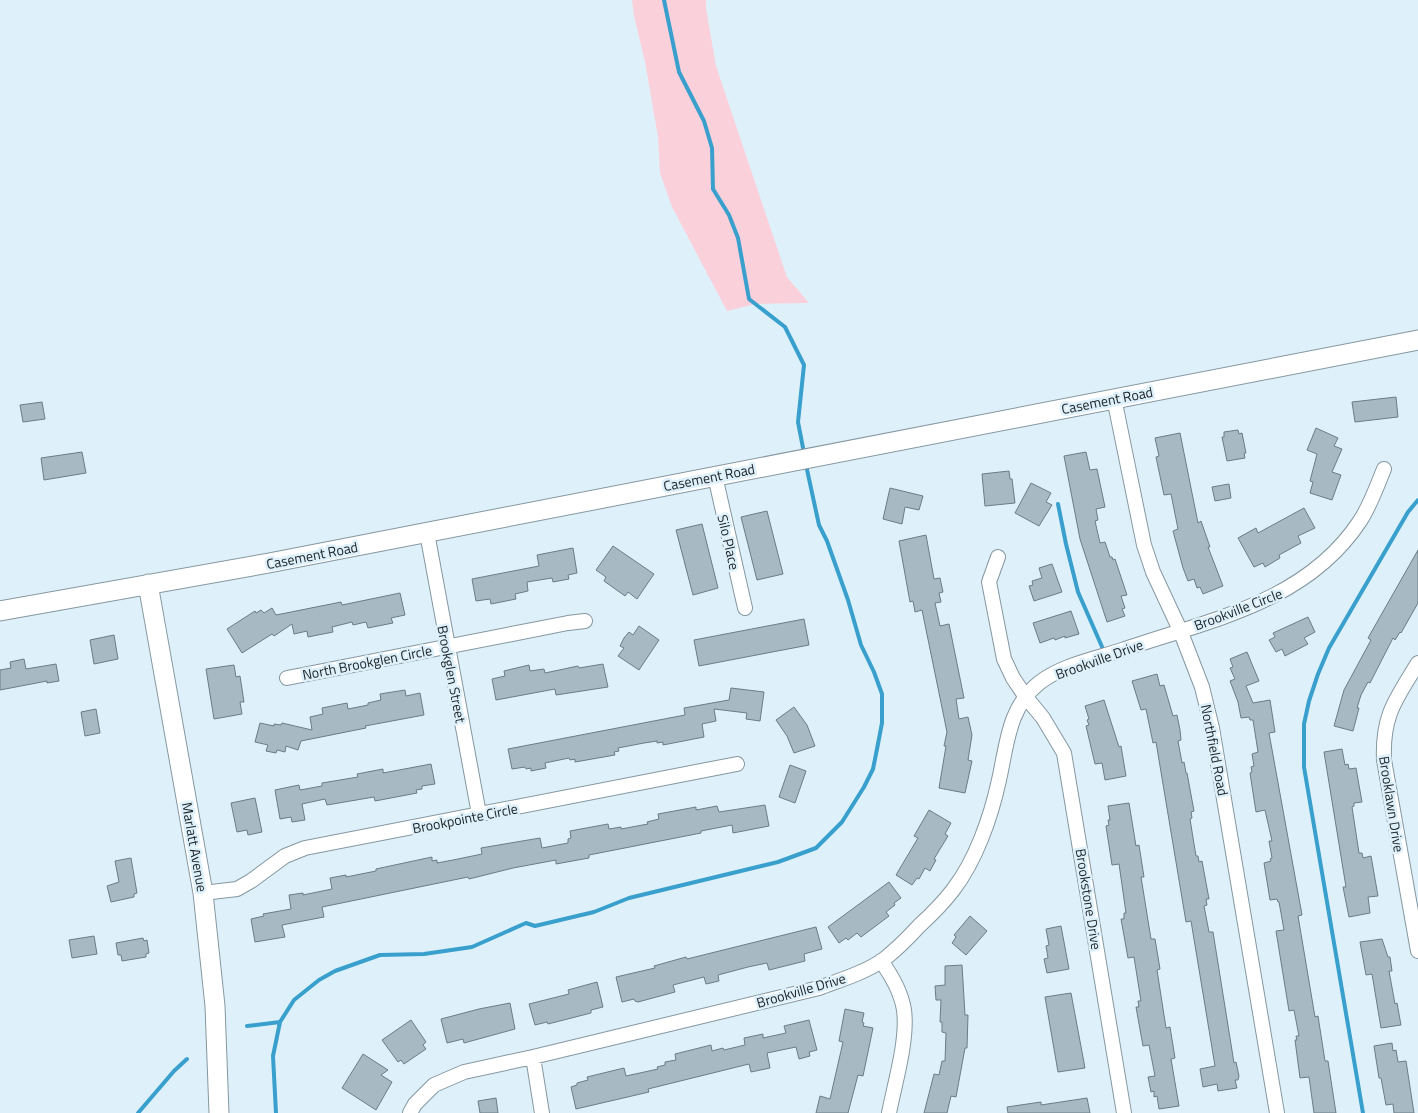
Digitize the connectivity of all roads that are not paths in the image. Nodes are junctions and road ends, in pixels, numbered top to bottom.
1 (1418, 340) edge
2 (1114, 398) junction
3 (1384, 469) dead end
4 (715, 476) junction
5 (427, 533) junction
6 (998, 556) dead end
7 (148, 584) junction
8 (745, 608) dead end
9 (0, 611) edge
10 (585, 621) dead end
11 (1180, 630) junction
12 (448, 647) junction
13 (1418, 663) edge
14 (287, 678) dead end
15 (1026, 696) junction
16 (738, 764) dead end
17 (479, 814) junction
18 (203, 893) junction
19 (1418, 951) edge
20 (882, 961) junction
21 (533, 1057) junction
22 (219, 1113) edge
23 (410, 1113) edge
24 (542, 1113) edge
25 (889, 1113) edge
26 (1124, 1113) edge
27 (1277, 1113) edge

1 - 2 street, Casement Road
2 - 4 street, Casement Road
2 - 11 street, Northfield Road
3 - 11 street, Brookville Circle
4 - 5 street, Casement Road
4 - 8 street, Silo Place
5 - 7 street, Casement Road
5 - 12 street, Brookglen Street
6 - 15 street, Brookstone Drive
7 - 9 street, Casement Road
7 - 18 street, Marlatt Avenue
10 - 12 street, North Brookglen Circle
11 - 15 street, Brookville Drive
11 - 27 street, Northfield Road
12 - 14 street, North Brookglen Circle
12 - 17 street, Brookglen Street
13 - 19 street, Brooklawn Drive
15 - 20 street, Brookville Drive
15 - 26 street, Brookstone Drive
16 - 17 street, Brookpointe Circle
17 - 18 street, Brookpointe Circle
18 - 22 street, Marlatt Avenue
20 - 21 street, Brookville Drive
20 - 25 street
21 - 23 street, Brookville Drive
21 - 24 street

